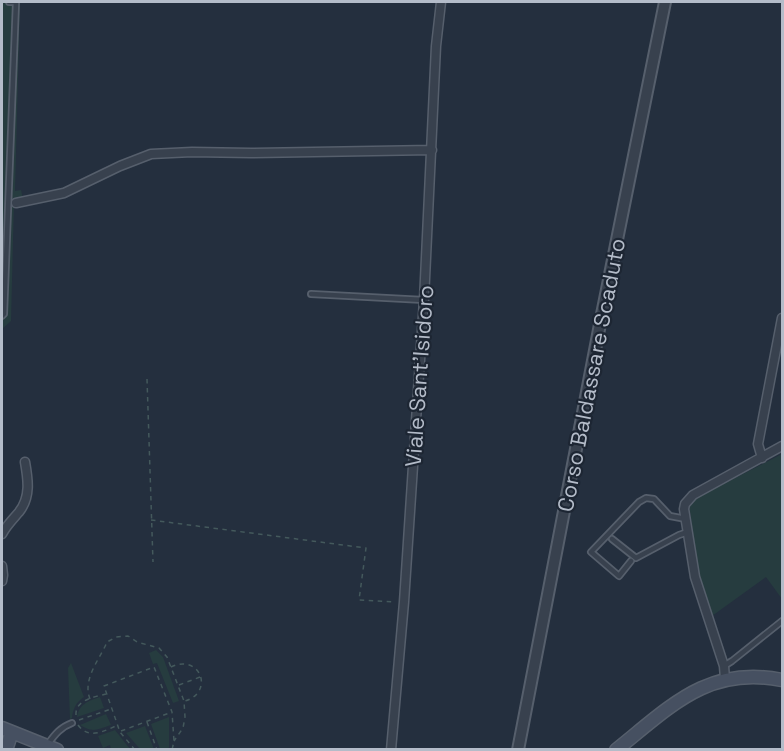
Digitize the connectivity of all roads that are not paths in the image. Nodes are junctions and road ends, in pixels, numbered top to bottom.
1 (9, 2) edge
2 (441, 2) edge
3 (665, 2) edge
4 (432, 150) junction
5 (2, 202) edge
6 (12, 202) junction
7 (311, 294) dead end
8 (3, 298) edge
9 (424, 300) junction
10 (2, 316) edge
11 (783, 318) edge
12 (783, 446) edge
13 (762, 458) junction
14 (26, 462) dead end
15 (686, 519) junction
16 (688, 532) junction
17 (2, 534) edge
18 (612, 539) dead end
19 (630, 561) dead end
20 (2, 566) edge
21 (2, 581) edge
22 (783, 621) edge
23 (724, 666) junction
24 (724, 679) junction
25 (783, 680) edge
26 (72, 723) dead end
27 (7, 730) edge
28 (52, 747) edge
29 (6, 750) edge
30 (391, 750) edge
31 (518, 750) edge
32 (616, 750) edge

1 - 6 lane
2 - 4 street, Viale Sant'Isidoro
3 - 31 street, Corso Baldassare Scaduto
4 - 6 street
4 - 9 street, Viale Sant'Isidoro
5 - 6 lane
6 - 8 lane
7 - 9 lane
8 - 10 lane
9 - 30 street, Viale Sant'Isidoro
11 - 13 street
12 - 13 street
13 - 15 street
14 - 17 street
15 - 16 street
15 - 19 lane
16 - 18 lane
16 - 23 street
20 - 21 street
22 - 23 lane
23 - 24 street
24 - 25 main road
24 - 32 main road
26 - 28 lane
27 - 28 main road
27 - 29 main road

